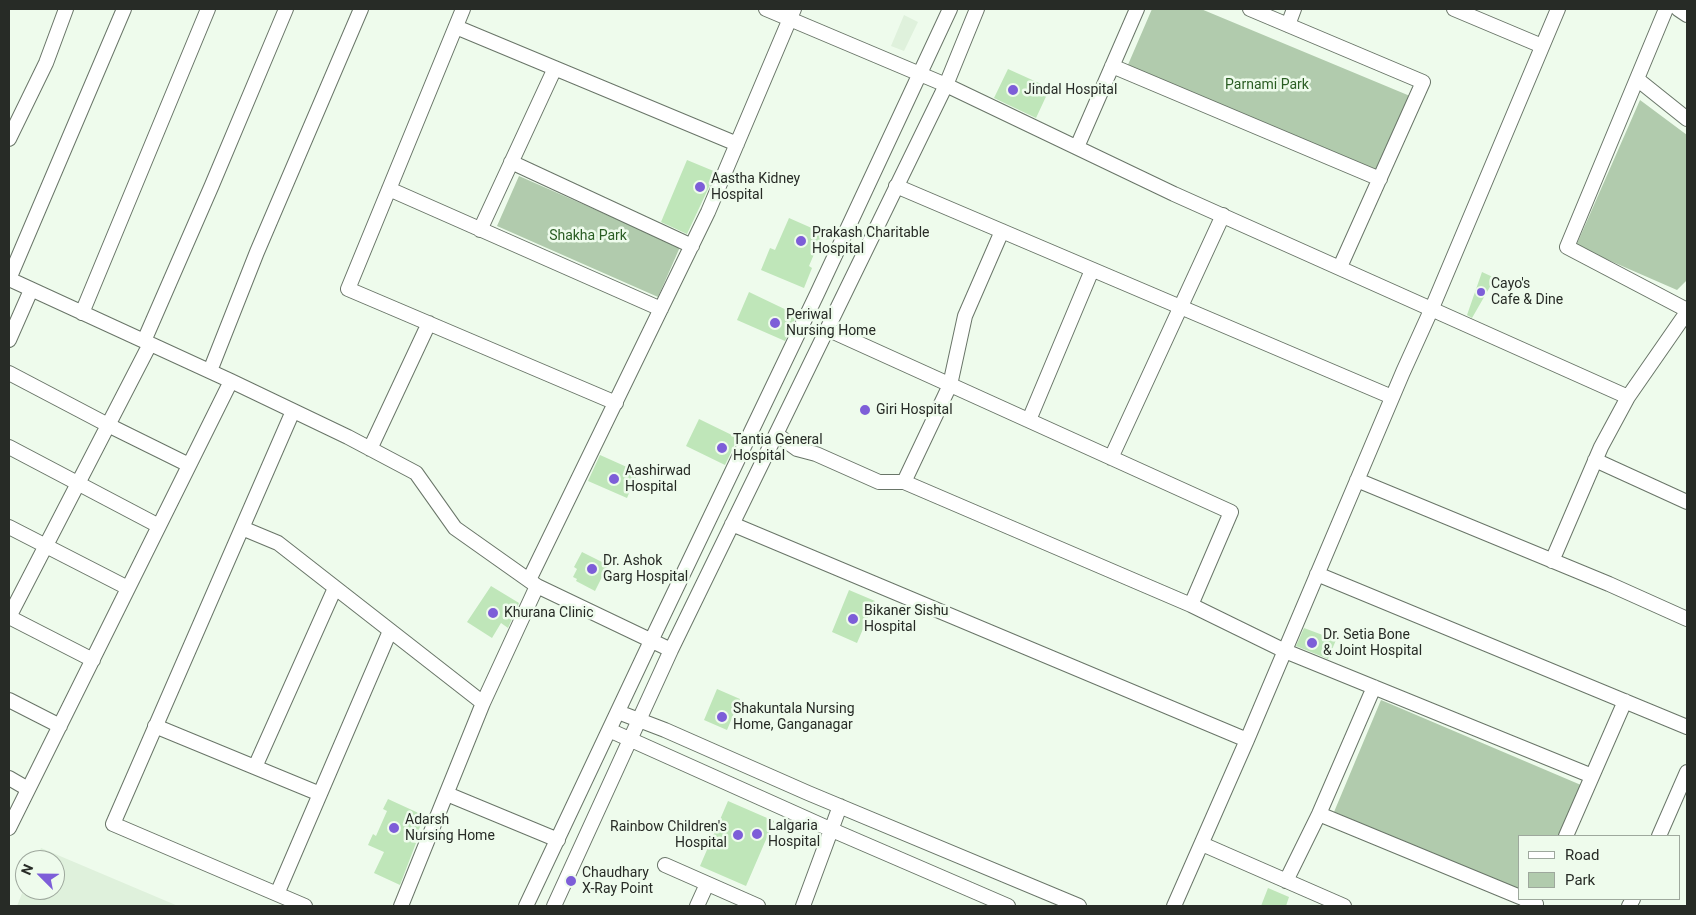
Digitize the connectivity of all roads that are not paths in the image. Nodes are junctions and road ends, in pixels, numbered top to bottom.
1 (66, 9) edge
2 (124, 9) edge
3 (208, 9) edge
4 (286, 9) edge
5 (362, 9) edge
6 (463, 9) edge
7 (766, 9) edge
8 (950, 9) edge
9 (978, 9) edge
10 (1137, 9) edge
11 (1250, 9) edge
12 (1294, 9) edge
13 (1454, 9) edge
14 (1558, 9) edge
15 (1666, 9) edge
16 (1678, 9) edge
17 (791, 14) edge
18 (1687, 15) edge
19 (1288, 25) junction
20 (456, 27) junction
21 (1542, 46) junction
22 (1112, 66) junction
23 (556, 68) junction
24 (921, 74) junction
25 (1637, 79) junction
26 (946, 85) junction
27 (1687, 119) edge
28 (9, 138) edge
29 (736, 144) junction
30 (1076, 147) junction
31 (511, 162) junction
32 (1380, 179) junction
33 (896, 186) junction
34 (389, 189) junction
35 (1223, 216) junction
36 (480, 230) junction
37 (1002, 231) junction
38 (692, 246) junction
39 (1340, 267) junction
40 (1092, 270) junction
41 (9, 279) edge
42 (30, 290) junction
43 (1180, 307) junction
44 (1432, 308) junction
45 (661, 309) junction
46 (1687, 311) edge
47 (82, 313) junction
48 (429, 323) junction
49 (827, 329) junction
50 (9, 340) edge
51 (147, 342) junction
52 (210, 371) junction
53 (9, 372) edge
54 (232, 381) junction
55 (950, 385) junction
56 (1392, 397) junction
57 (1628, 397) junction
58 (616, 403) junction
59 (293, 411) junction
60 (1028, 420) junction
61 (108, 425) junction
62 (776, 434) junction
63 (9, 447) edge
64 (370, 449) junction
65 (1111, 458) junction
66 (1595, 460) junction
67 (189, 465) junction
68 (1357, 480) junction
69 (904, 482) junction
70 (77, 484) junction
71 (1686, 498) edge
72 (732, 524) junction
73 (159, 526) junction
74 (9, 527) edge
75 (242, 528) junction
76 (45, 547) junction
77 (1552, 561) junction
78 (1317, 574) junction
79 (533, 583) junction
80 (128, 588) junction
81 (335, 588) junction
82 (1191, 605) junction
83 (9, 617) edge
84 (1687, 619) edge
85 (390, 631) junction
86 (651, 641) junction
87 (671, 650) junction
88 (1285, 651) junction
89 (93, 660) junction
90 (1374, 687) junction
91 (9, 700) edge
92 (1625, 701) junction
93 (483, 704) junction
94 (618, 712) junction
95 (639, 720) junction
96 (60, 726) junction
97 (156, 726) junction
98 (1687, 727) edge
99 (609, 730) junction
100 (630, 739) junction
101 (1247, 740) junction
102 (254, 767) junction
103 (1687, 772) edge
104 (1592, 776) junction
105 (9, 778) edge
106 (28, 789) junction
107 (320, 794) junction
108 (447, 794) junction
109 (840, 806) junction
110 (1319, 814) junction
111 (9, 828) edge
112 (832, 830) junction
113 (1566, 835) edge
114 (1660, 835) edge
115 (558, 840) junction
116 (1202, 844) junction
117 (665, 865) dead end
118 (1286, 881) junction
119 (707, 884) junction
120 (277, 894) junction
121 (1518, 896) edge
122 (305, 906) edge
123 (401, 906) edge
124 (526, 906) edge
125 (554, 906) edge
126 (697, 906) edge
127 (758, 906) edge
128 (803, 906) edge
129 (1008, 906) edge
130 (1079, 906) edge
131 (1174, 906) edge
132 (1344, 906) edge

1 - 28 street
2 - 41 street
3 - 47 street
4 - 51 street
5 - 52 street
6 - 20 street
7 - 17 street
8 - 24 street
9 - 26 street
10 - 22 street
11 - 19 street
12 - 19 street
13 - 21 street
14 - 21 street
15 - 25 street
16 - 18 street
17 - 24 street
17 - 29 street
19 - 32 street
20 - 23 street
20 - 34 street
21 - 44 street
22 - 30 street
22 - 32 street
23 - 29 street
23 - 31 street
24 - 26 street
24 - 86 street
25 - 27 street
25 - 46 street
26 - 30 street
26 - 33 street
29 - 38 street
30 - 35 street
31 - 36 street
31 - 38 street
32 - 39 street
33 - 37 street
33 - 49 street
34 - 36 street
34 - 48 street
35 - 39 street
35 - 43 street
36 - 45 street
37 - 40 street
37 - 55 street
38 - 45 street
39 - 44 street
40 - 43 street
40 - 60 street
41 - 42 street
42 - 47 street
42 - 50 street
43 - 56 street
43 - 65 street
44 - 56 street
44 - 57 street
45 - 58 street
46 - 57 street
47 - 51 street
48 - 58 street
48 - 64 street
49 - 55 street
49 - 62 street
51 - 52 street
51 - 61 street
52 - 54 street
53 - 61 street
54 - 59 street
54 - 67 street
55 - 60 street
55 - 69 street
56 - 68 street
57 - 66 street
58 - 79 street
59 - 64 street
59 - 75 street
60 - 65 street
61 - 67 street
61 - 70 street
62 - 69 street
62 - 72 street
63 - 70 street
64 - 79 street
65 - 82 street
66 - 71 street
66 - 77 street
67 - 73 street
68 - 77 street
68 - 78 street
69 - 82 street
70 - 73 street
70 - 76 street
72 - 87 street
72 - 101 street
73 - 80 street
74 - 76 street
75 - 81 street
75 - 97 street
76 - 80 street
76 - 83 street
77 - 84 street
78 - 88 street
78 - 92 street
79 - 86 street
79 - 93 street
80 - 89 street
81 - 85 street
81 - 102 street
82 - 88 street
83 - 89 street
85 - 93 street
85 - 107 street
86 - 87 street
86 - 94 street
87 - 95 street
88 - 90 street
88 - 101 street
89 - 96 street
90 - 104 street
90 - 110 street
91 - 96 street
92 - 98 street
92 - 104 street
93 - 108 street
94 - 95 street
94 - 99 street
95 - 100 street
95 - 109 street
96 - 106 street
97 - 102 street
97 - 120 street
99 - 100 street
99 - 115 street
100 - 112 street
100 - 125 street
101 - 116 street
102 - 107 street
103 - 114 street
104 - 113 street
105 - 106 street
106 - 111 street
107 - 120 street
108 - 115 street
108 - 123 street
109 - 112 street
109 - 130 street
110 - 118 street
110 - 121 street
112 - 128 street
112 - 129 street
115 - 124 street
116 - 118 street
116 - 131 street
117 - 119 street
118 - 132 street
119 - 126 street
119 - 127 street
120 - 122 street

